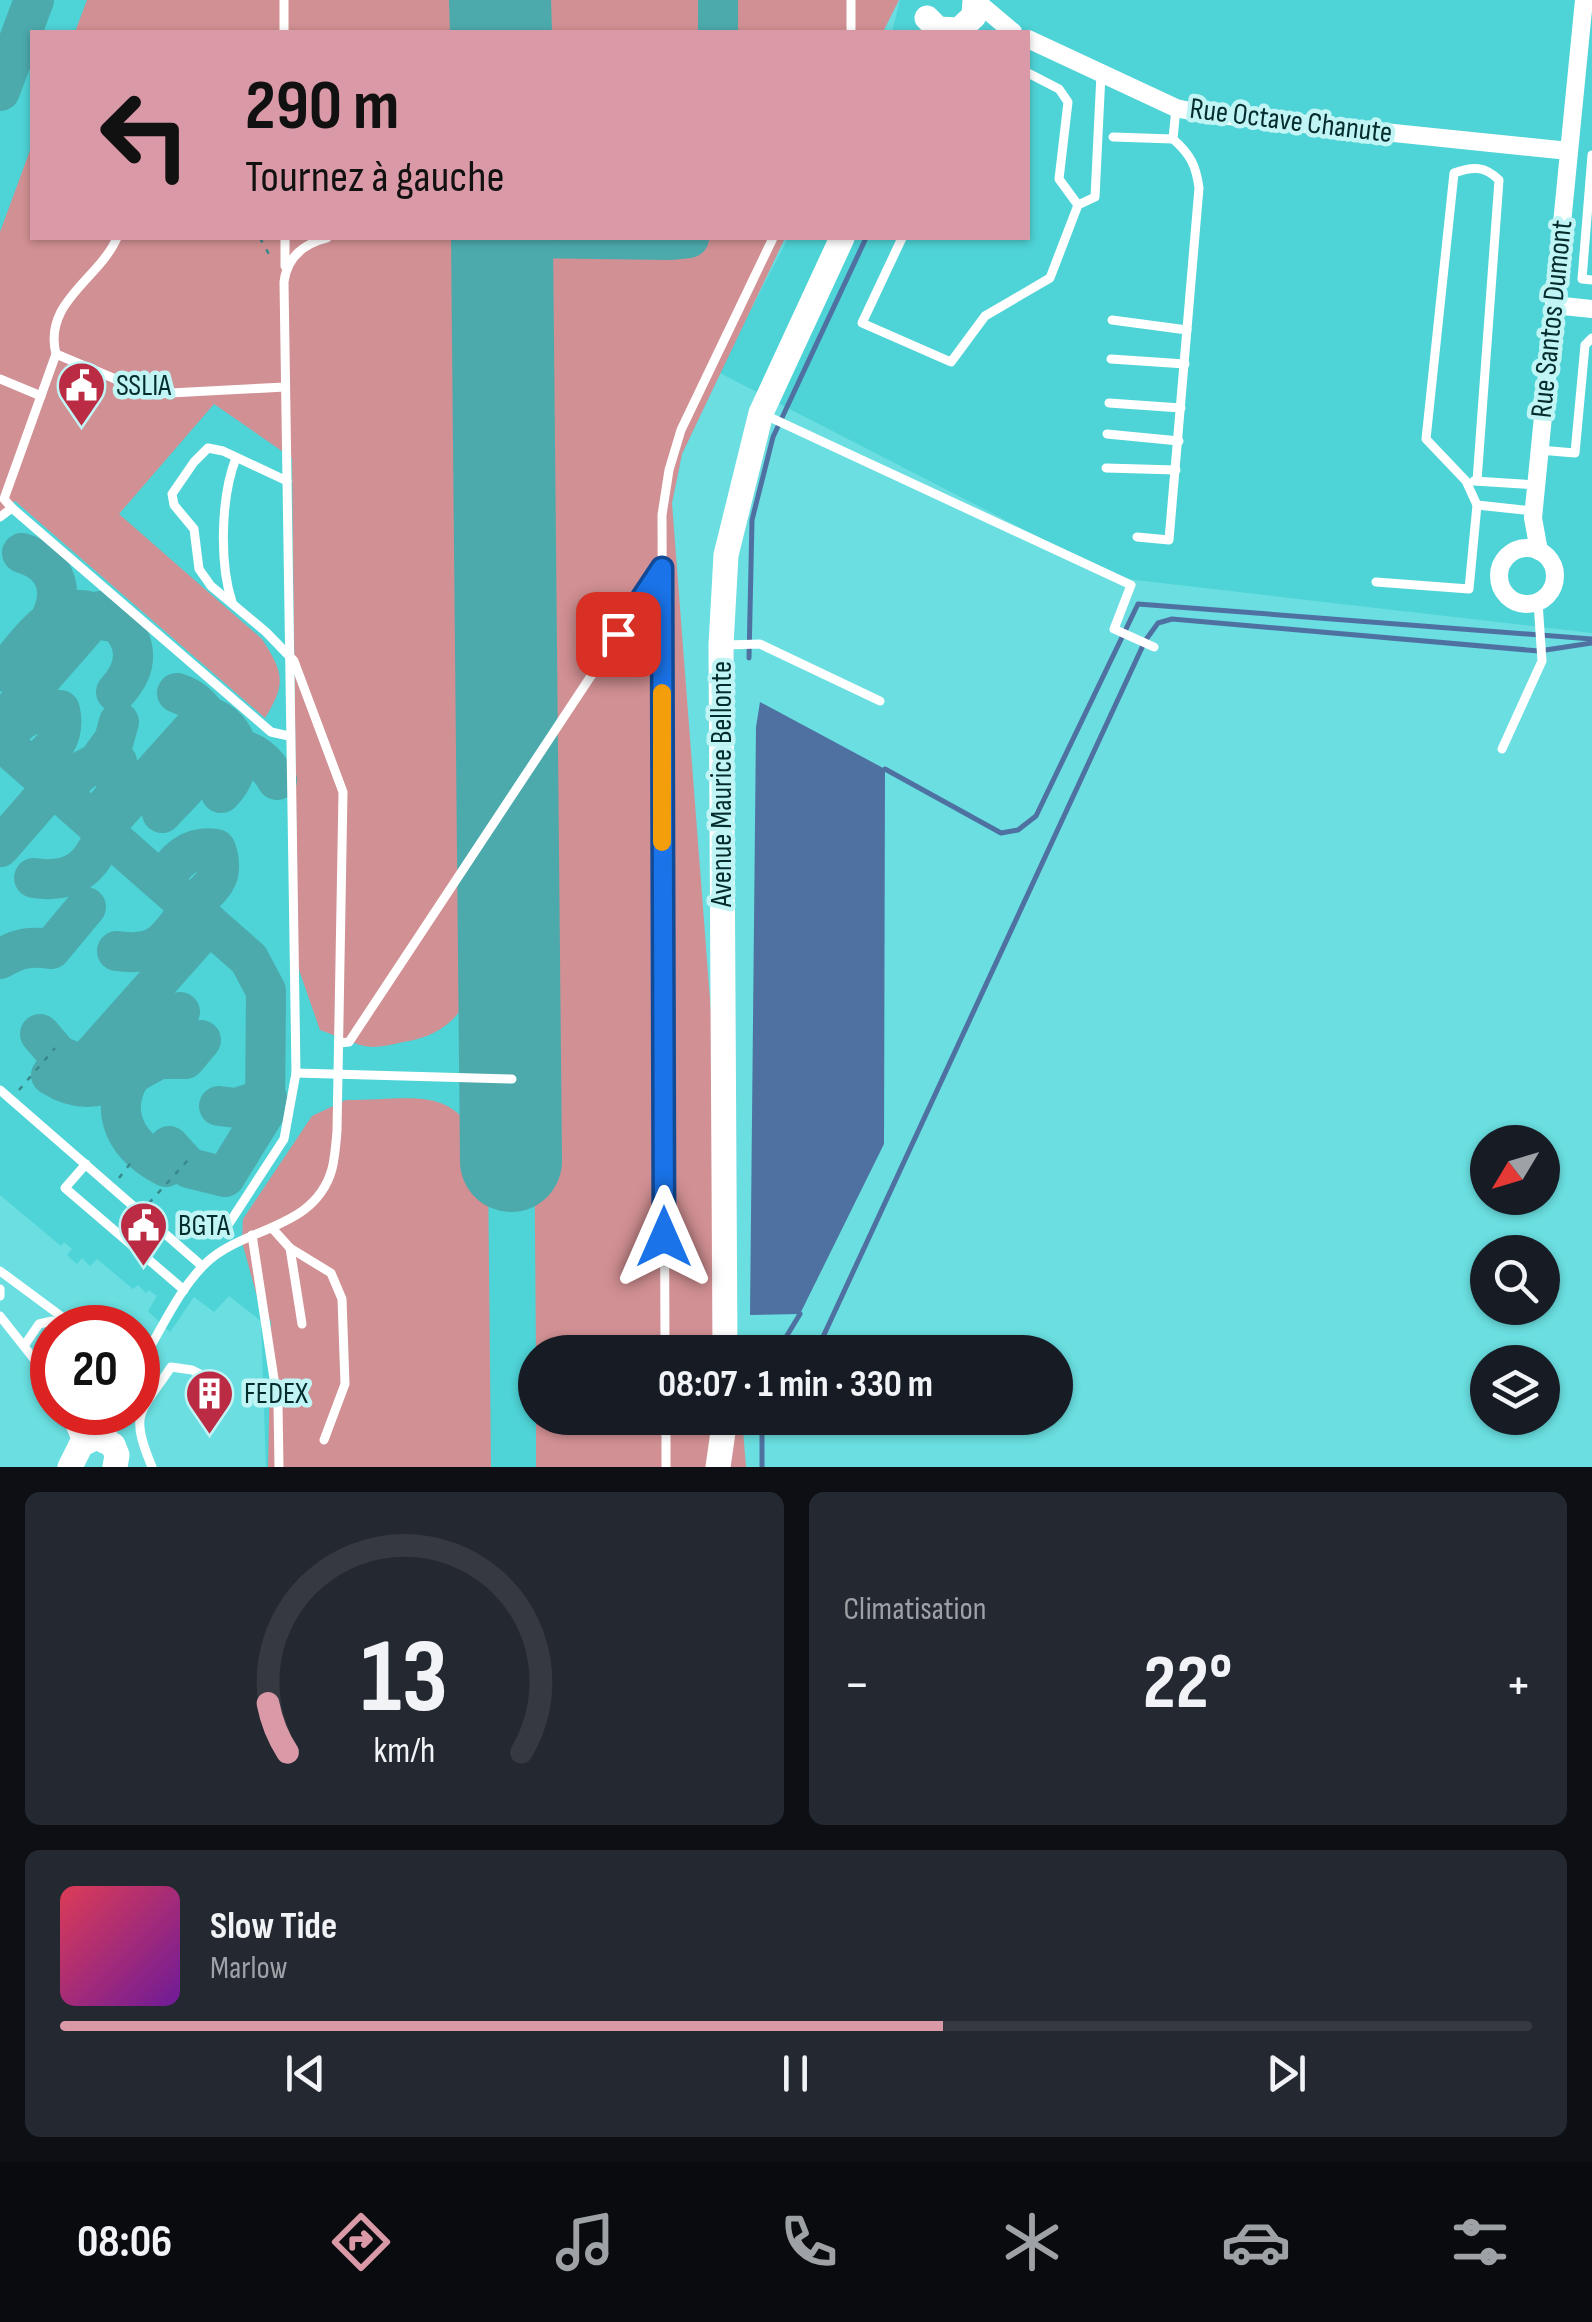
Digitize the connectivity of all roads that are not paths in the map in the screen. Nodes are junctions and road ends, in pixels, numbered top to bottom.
1 (284, 0) edge
2 (851, 0) edge
3 (975, 0) edge
4 (1584, 0) edge
5 (926, 17) edge
6 (284, 30) edge
7 (850, 30) edge
8 (947, 30) edge
9 (957, 30) edge
10 (1009, 30) edge
11 (1030, 40) edge
12 (1030, 74) edge
13 (1101, 74) junction
14 (1176, 108) junction
15 (1113, 136) dead end
16 (1173, 139) junction
17 (1569, 151) junction
18 (1592, 155) edge
19 (1078, 204) junction
20 (116, 240) edge
21 (285, 240) edge
22 (318, 240) edge
23 (773, 240) edge
24 (841, 240) edge
25 (901, 240) edge
26 (286, 268) junction
27 (1592, 280) edge
28 (1554, 305) junction
29 (1592, 308) edge
30 (1112, 320) dead end
31 (1188, 330) junction
32 (1592, 338) edge
33 (56, 354) junction
34 (1110, 359) dead end
35 (1184, 364) junction
36 (0, 379) edge
37 (285, 387) junction
38 (41, 396) junction
39 (1108, 403) dead end
40 (1181, 408) junction
41 (766, 415) junction
42 (1107, 434) dead end
43 (1178, 441) junction
44 (1539, 450) junction
45 (236, 458) junction
46 (1106, 468) dead end
47 (1176, 470) junction
48 (288, 481) junction
49 (1472, 481) junction
50 (1536, 485) junction
51 (1477, 505) junction
52 (12, 508) junction
53 (1533, 514) junction
54 (0, 517) edge
55 (1137, 537) dead end
56 (1517, 550) junction
57 (1539, 551) junction
58 (662, 568) junction
59 (1376, 582) dead end
60 (1538, 602) junction
61 (233, 604) junction
62 (730, 645) junction
63 (1154, 646) dead end
64 (287, 652) junction
65 (880, 701) dead end
66 (289, 736) junction
67 (1502, 749) dead end
68 (339, 1042) junction
69 (296, 1072) junction
70 (338, 1073) junction
71 (512, 1080) dead end
72 (0, 1090) edge
73 (86, 1164) junction
74 (230, 1222) dead end
75 (272, 1228) junction
76 (252, 1235) junction
77 (290, 1248) junction
78 (202, 1266) junction
79 (0, 1272) edge
80 (0, 1289) edge
81 (184, 1290) junction
82 (0, 1296) edge
83 (41, 1305) edge
84 (0, 1316) edge
85 (302, 1324) dead end
86 (160, 1330) edge
87 (665, 1335) edge
88 (725, 1335) edge
89 (30, 1337) edge
90 (24, 1346) junction
91 (30, 1355) edge
92 (226, 1387) dead end
93 (666, 1435) edge
94 (723, 1435) edge
95 (324, 1440) dead end
96 (152, 1467) edge
97 (279, 1467) edge
98 (666, 1467) edge
99 (718, 1467) edge

1 - 6 lane
2 - 7 lane
3 - 9 street
3 - 10 street
4 - 17 street, Rue Santos Dumont
5 - 8 street
11 - 13 street, Rue Octave Chanute
12 - 19 lane
13 - 14 street, Rue Octave Chanute
13 - 19 lane
14 - 16 lane
14 - 17 street, Rue Octave Chanute
15 - 16 lane
16 - 31 lane
17 - 28 street, Rue Santos Dumont
18 - 27 lane
19 - 25 lane
20 - 33 lane
21 - 26 lane
22 - 26 lane
23 - 58 lane
24 - 41 street, Avenue Maurice Bellonte
26 - 37 lane
28 - 29 street
28 - 44 street, Rue Santos Dumont
30 - 31 lane
31 - 35 lane
32 - 44 lane
33 - 37 lane
33 - 38 lane
34 - 35 lane
35 - 40 lane
36 - 38 lane
37 - 48 lane
38 - 52 lane
39 - 40 lane
40 - 43 lane
41 - 62 street, Avenue Maurice Bellonte
41 - 63 lane
42 - 43 lane
43 - 47 lane
44 - 50 street, Rue Santos Dumont
45 - 48 lane
45 - 61 lane
45 - 61 lane
46 - 47 lane
47 - 55 lane
48 - 64 lane
49 - 49 lane
49 - 50 lane
49 - 51 lane
50 - 53 street, Rue Santos Dumont
51 - 53 lane
51 - 59 lane
52 - 54 lane
52 - 66 lane
53 - 56 street
53 - 57 street
56 - 57 street
56 - 60 street
57 - 60 street
58 - 68 lane
58 - 87 lane
60 - 67 lane
61 - 64 lane
62 - 65 lane
62 - 88 street, Avenue Maurice Bellonte
64 - 66 lane
64 - 68 lane
66 - 69 lane
68 - 70 lane
69 - 70 lane
69 - 74 lane
70 - 71 lane
70 - 75 lane
72 - 73 lane
73 - 78 lane
73 - 81 lane
75 - 76 lane
75 - 77 lane
76 - 78 lane
76 - 97 lane
77 - 85 lane
77 - 95 lane
78 - 81 lane
79 - 83 lane
80 - 82 lane
81 - 86 lane
84 - 90 lane
89 - 90 lane
90 - 91 lane
92 - 96 lane
93 - 98 lane
94 - 99 street

